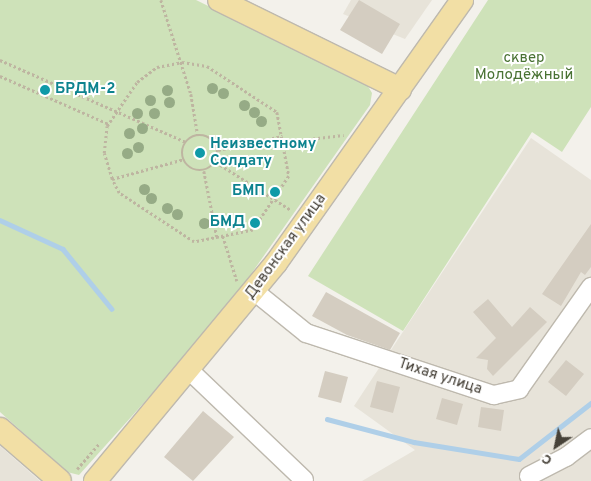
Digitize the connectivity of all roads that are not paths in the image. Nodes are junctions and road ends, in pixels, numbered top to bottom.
1 (219, 0) edge
2 (462, 0) edge
3 (400, 89) junction
4 (591, 287) edge
5 (246, 288) junction
6 (189, 370) junction
7 (0, 429) edge
8 (591, 438) edge
9 (529, 476) dead end
10 (304, 480) dead end
11 (60, 481) edge
12 (94, 481) edge

1 - 3 main road
2 - 3 main road, Девонская улица
3 - 5 main road, Девонская улица
4 - 5 street, Тихая улица
5 - 6 main road, Девонская улица
6 - 10 street
6 - 12 main road, Девонская улица
7 - 11 main road
8 - 9 street

